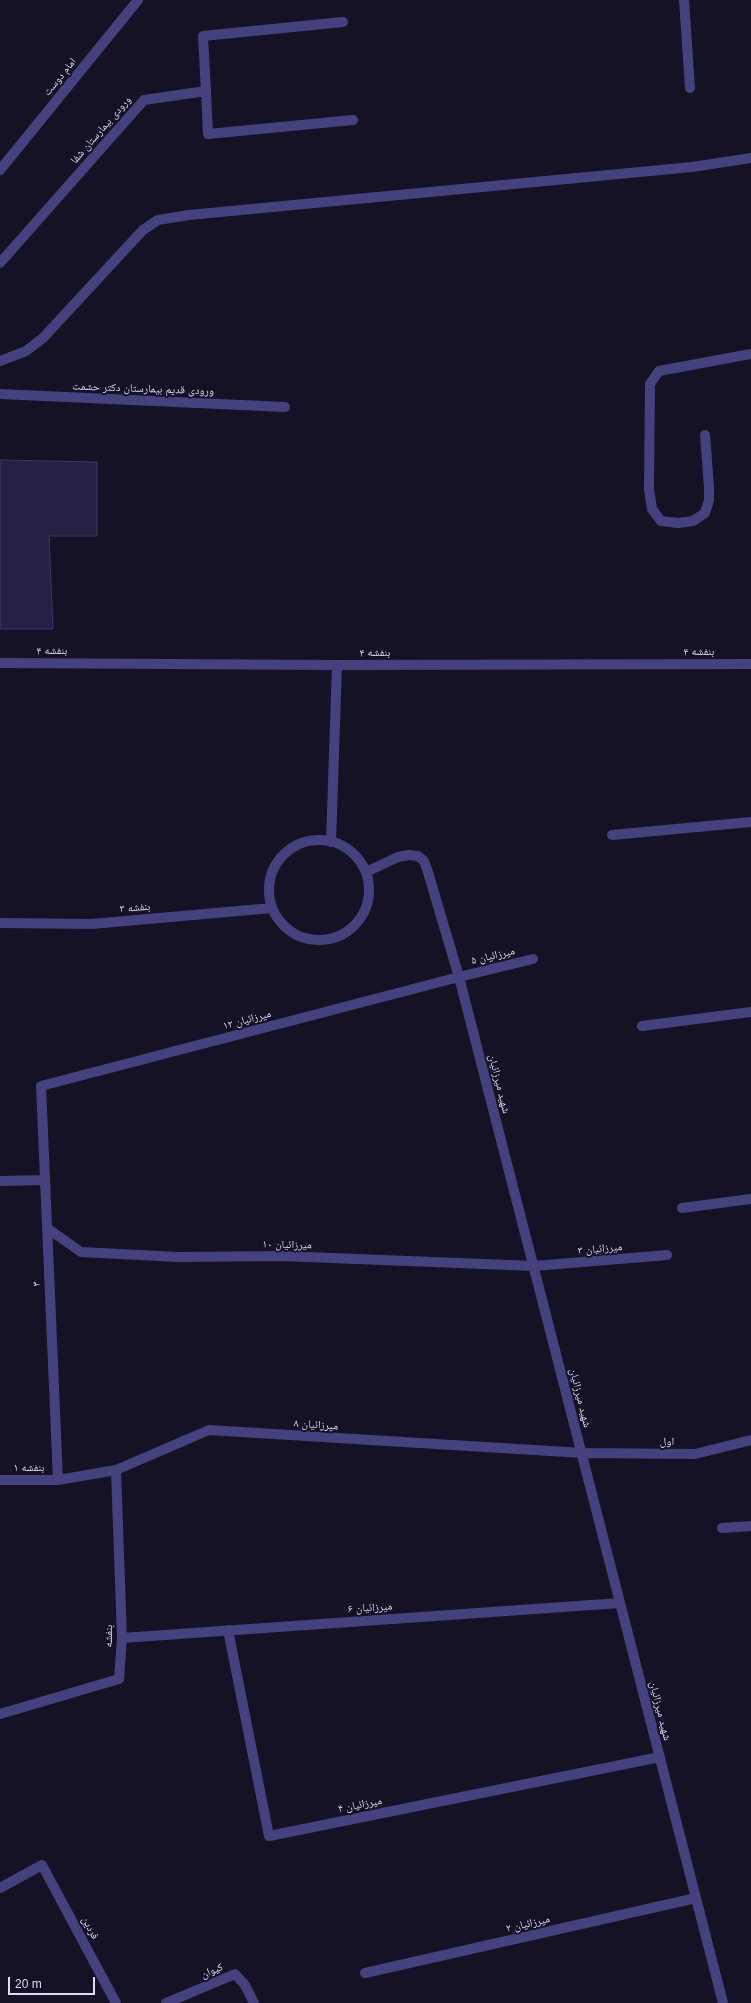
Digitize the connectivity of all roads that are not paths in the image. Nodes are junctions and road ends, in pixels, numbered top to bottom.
1 (138, 0) edge
2 (684, 0) edge
3 (343, 22) dead end
4 (690, 88) dead end
5 (206, 91) junction
6 (353, 120) dead end
7 (751, 158) edge
8 (0, 170) edge
9 (0, 263) edge
10 (751, 354) edge
11 (0, 361) edge
12 (0, 394) edge
13 (285, 406) dead end
14 (705, 435) dead end
15 (0, 663) edge
16 (751, 664) edge
17 (337, 665) junction
18 (751, 822) edge
19 (612, 835) dead end
20 (331, 842) junction
21 (366, 872) junction
22 (272, 908) junction
23 (0, 923) edge
24 (533, 959) dead end
25 (459, 976) junction
26 (751, 1012) edge
27 (642, 1026) dead end
28 (41, 1086) joint
29 (45, 1180) junction
30 (0, 1181) edge
31 (751, 1199) edge
32 (682, 1208) dead end
33 (47, 1228) junction
34 (667, 1255) dead end
35 (534, 1266) junction
36 (751, 1440) edge
37 (582, 1453) junction
38 (116, 1470) junction
39 (0, 1480) edge
40 (58, 1480) junction
41 (751, 1526) edge
42 (722, 1528) dead end
43 (620, 1602) junction
44 (228, 1630) junction
45 (122, 1638) junction
46 (0, 1714) edge
47 (660, 1757) junction
48 (0, 1888) edge
49 (696, 1898) junction
50 (366, 1973) dead end
51 (116, 2003) edge
52 (166, 2003) edge
53 (254, 2003) edge
54 (723, 2003) edge

1 - 8 street, امام دوست
2 - 4 street
3 - 5 street
5 - 6 street
5 - 9 street, ورودی بیمارستان شفا
7 - 11 street
10 - 14 street
12 - 13 street, ورودی قدیم بیمارستان دکتر حشمت
15 - 17 street, بنفشه ۴
16 - 17 street, بنفشه ۴
17 - 20 street
18 - 19 street
20 - 21 street
20 - 22 street
21 - 22 street
21 - 25 street, شهید میرزائیان
22 - 23 street, بنفشه ۳
24 - 25 street, میرزائیان ۵
25 - 28 street, میرزائیان ۱۲
25 - 35 street, شهید میرزائیان
26 - 27 street
28 - 29 street, ۳
29 - 30 street
29 - 33 street, ۳
31 - 32 street
33 - 35 street, میرزائیان ۱۰
33 - 40 street, ۳
34 - 35 street, میرزائیان ۳
35 - 37 street, شهید میرزائیان
36 - 37 street, اول
37 - 38 street, میرزائیان ۸
37 - 43 street, شهید میرزائیان
38 - 40 street, میرزائیان ۸
38 - 45 street, بنفشه
39 - 40 street, بنفشه ۱
41 - 42 street
43 - 44 street, میرزائیان ۶
43 - 47 street, شهید میرزائیان
44 - 45 street, میرزائیان ۶
44 - 47 street, میرزائیان ۴
45 - 46 street, بنفشه
47 - 49 street, شهید میرزائیان
48 - 51 street, فردین
49 - 50 street, میرزائیان ۲
49 - 54 street, شهید میرزائیان
52 - 53 street, کیوان

